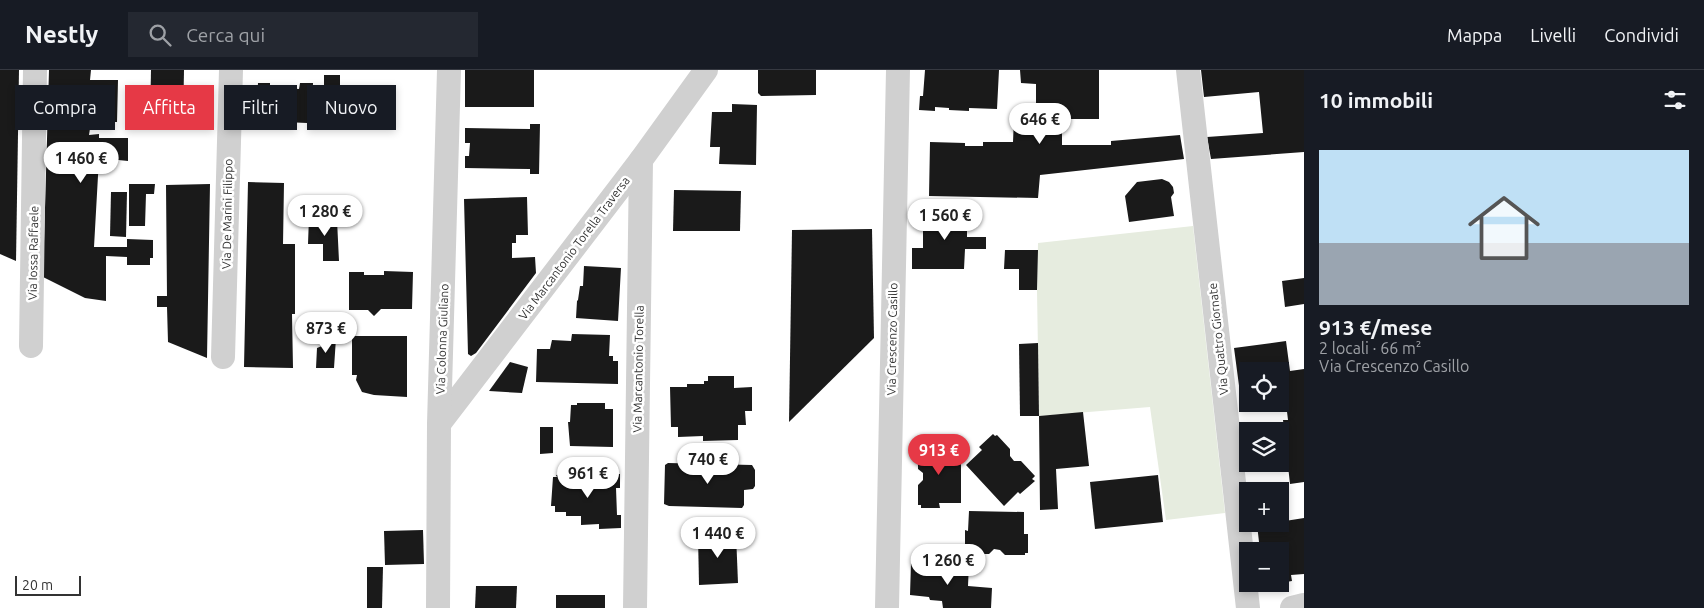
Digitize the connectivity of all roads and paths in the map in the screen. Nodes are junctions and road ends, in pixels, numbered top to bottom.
1 (35, 70) edge
2 (231, 70) edge
3 (449, 70) edge
4 (706, 70) edge
5 (898, 70) edge
6 (1188, 70) edge
7 (641, 160) junction
8 (31, 346) dead end
9 (223, 357) dead end
10 (439, 424) junction
11 (1304, 605) edge
12 (438, 608) edge
13 (635, 608) edge
14 (887, 608) edge
15 (1248, 608) edge
16 (1292, 608) edge

1 - 8 street, Via Iossa Raffaele
2 - 9 street, Via De Marini Filippo
3 - 10 street, Via Colonna Giuliano
4 - 7 street, Via Marcantonio Torella Traversa
5 - 14 street, Via Crescenzo Casillo
6 - 15 street, Via Quattro Giornate
7 - 10 street, Via Marcantonio Torella Traversa
7 - 13 street, Via Marcantonio Torella
10 - 12 street, Via Colonna Giuliano
11 - 16 street

